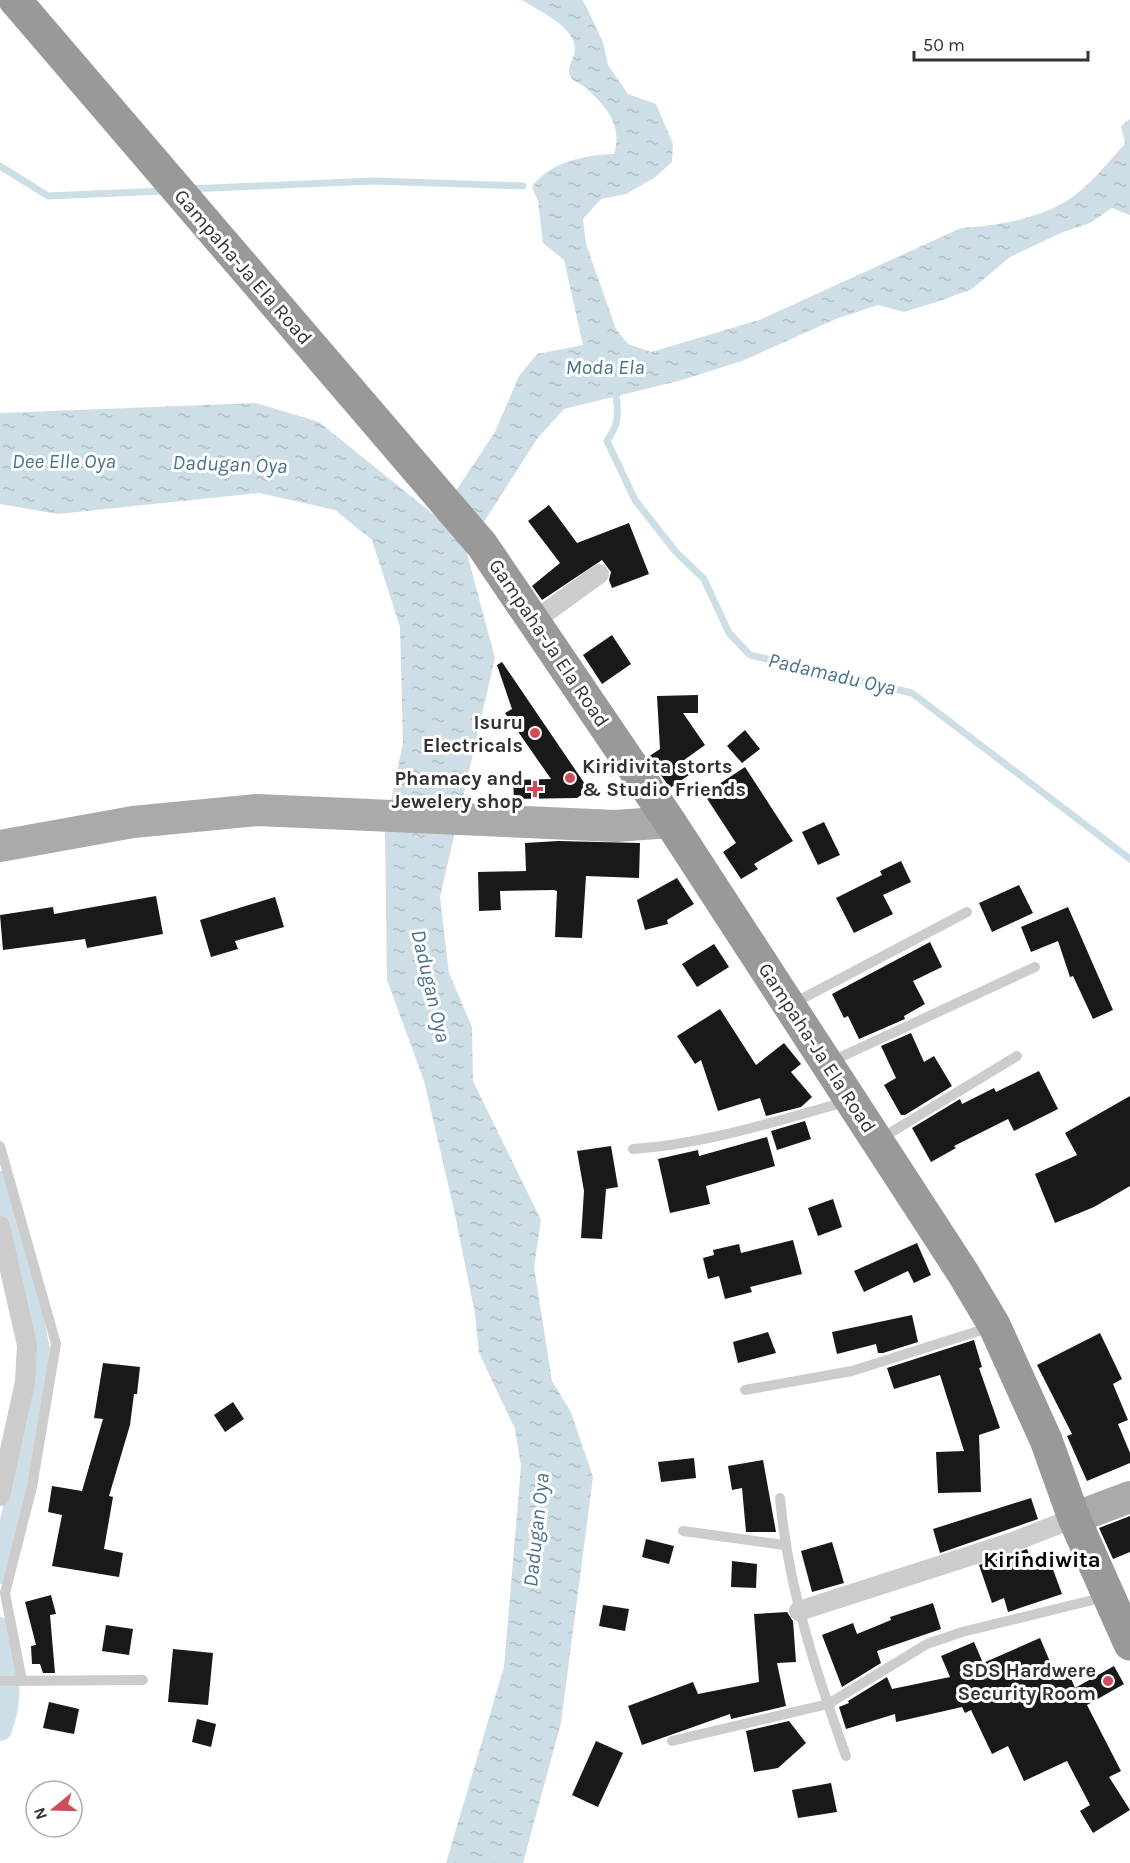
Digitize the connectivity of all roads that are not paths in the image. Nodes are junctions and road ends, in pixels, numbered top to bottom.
1 (15, 0) edge
2 (599, 574) dead end
3 (534, 621) junction
4 (670, 822) junction
5 (0, 846) edge
6 (967, 912) dead end
7 (1035, 967) dead end
8 (789, 1005) junction
9 (1017, 1056) dead end
10 (827, 1063) junction
11 (851, 1100) junction
12 (878, 1141) junction
13 (0, 1146) edge
14 (633, 1149) dead end
15 (0, 1226) edge
16 (994, 1325) junction
17 (745, 1390) dead end
18 (0, 1496) edge
19 (1130, 1497) edge
20 (780, 1498) dead end
21 (1074, 1518) junction
22 (682, 1531) dead end
23 (784, 1545) junction
24 (1108, 1596) junction
25 (799, 1611) junction
26 (1128, 1633) edge
27 (143, 1680) dead end
28 (0, 1681) edge
29 (22, 1681) junction
30 (828, 1704) junction
31 (672, 1741) dead end
32 (846, 1756) dead end

1 - 3 highway, Gampaha-Ja Ela Road
2 - 3 street
3 - 4 highway, Gampaha-Ja Ela Road
4 - 5 main road
4 - 8 highway, Gampaha-Ja Ela Road
6 - 8 lane
7 - 10 lane
8 - 10 highway, Gampaha-Ja Ela Road
9 - 12 lane
10 - 11 highway, Gampaha-Ja Ela Road
11 - 12 highway, Gampaha-Ja Ela Road
11 - 14 lane
12 - 16 highway, Gampaha-Ja Ela Road
13 - 29 lane
15 - 18 street
16 - 17 lane
16 - 21 highway, Gampaha-Ja Ela Road
19 - 21 main road
20 - 23 lane
21 - 24 highway, Gampaha-Ja Ela Road
21 - 25 street
22 - 23 lane
23 - 25 lane
24 - 26 highway, Gampaha-Ja Ela Road
24 - 30 lane
25 - 30 lane
27 - 29 lane
28 - 29 lane
30 - 31 lane
30 - 32 lane

